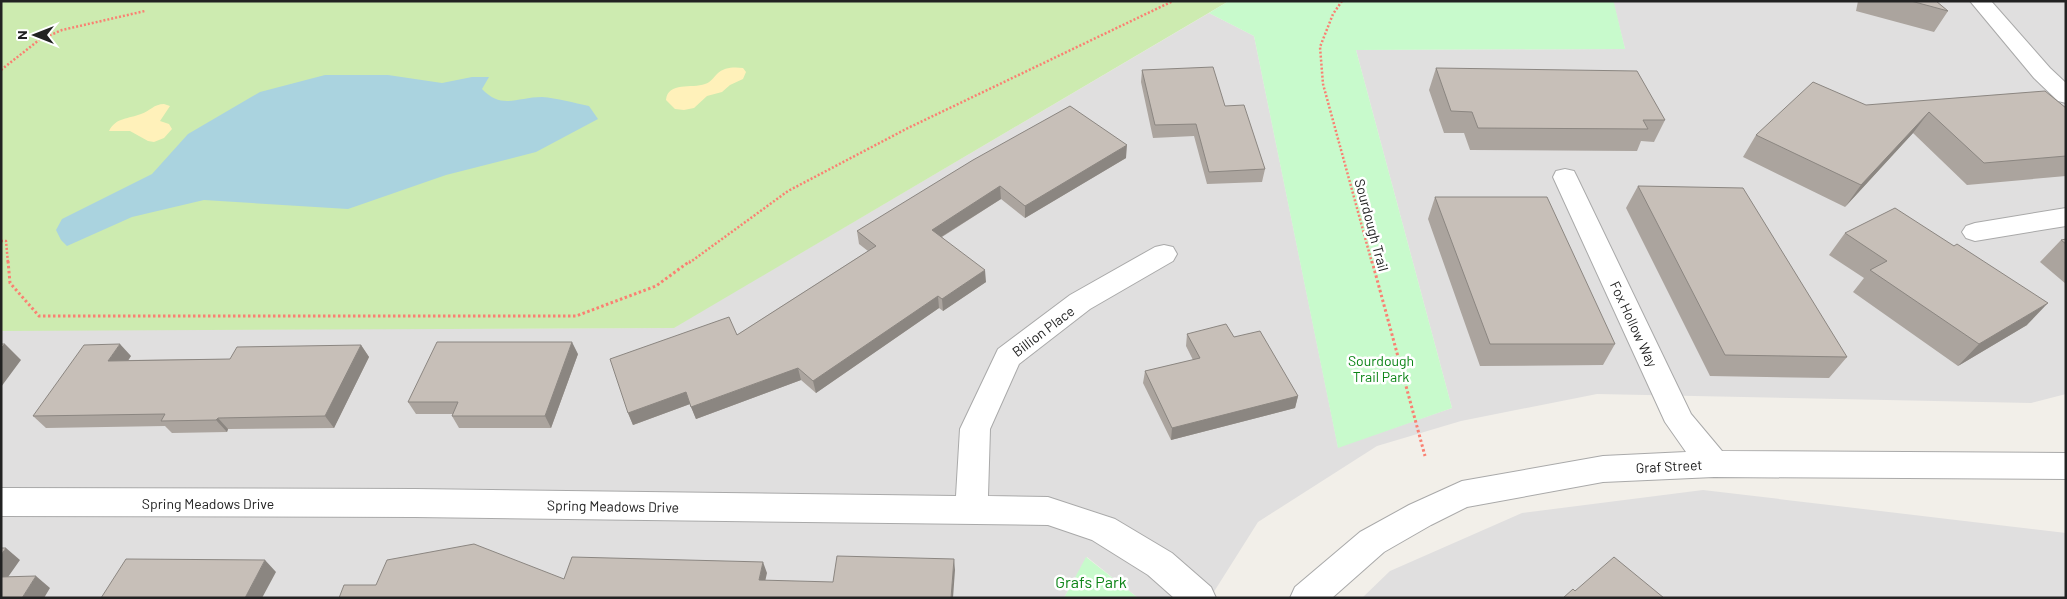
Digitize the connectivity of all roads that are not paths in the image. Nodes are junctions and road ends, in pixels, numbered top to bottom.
1 (1980, 1) edge
2 (2066, 96) edge
3 (1565, 177) dead end
4 (2066, 217) edge
5 (1975, 232) dead end
6 (1164, 254) dead end
7 (1714, 464) junction
8 (2066, 466) edge
9 (1, 502) edge
10 (972, 510) junction
11 (1199, 598) edge
12 (1307, 598) edge

1 - 2 street
3 - 7 street, Fox Hollow Way
4 - 5 street
6 - 10 street, Billion Place
7 - 8 street, Graf Street
7 - 12 street, Graf Street
9 - 10 street, Spring Meadows Drive
10 - 11 street, Spring Meadows Drive

